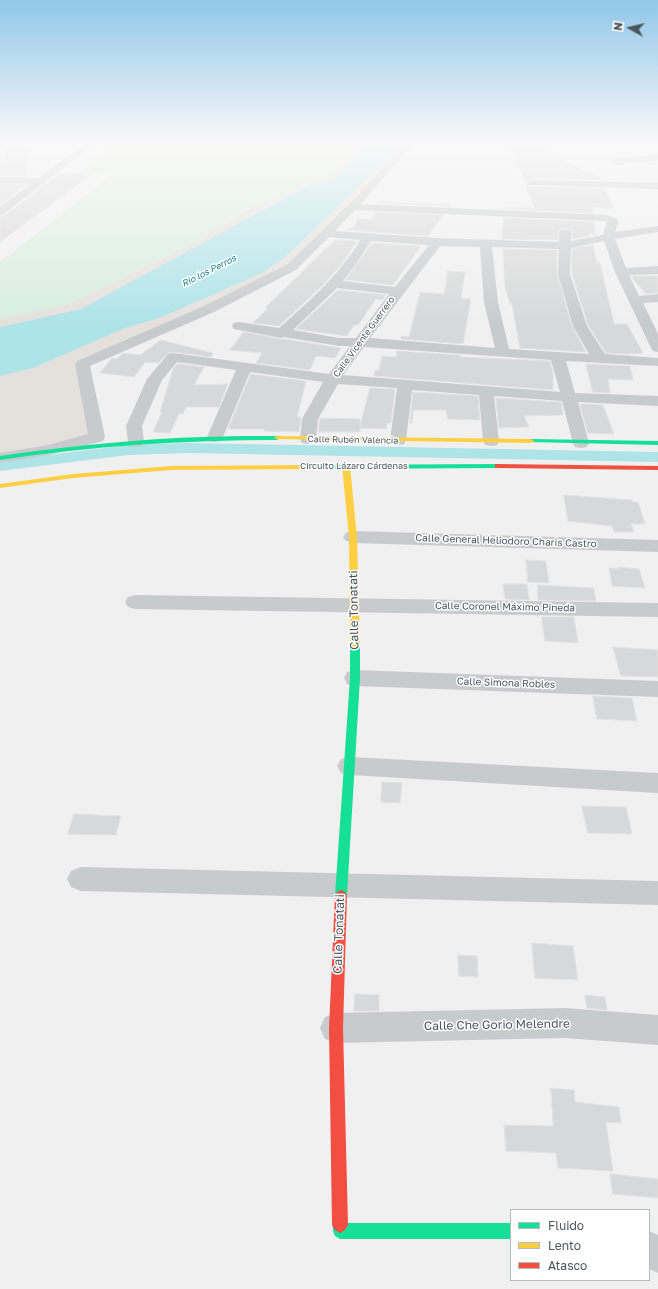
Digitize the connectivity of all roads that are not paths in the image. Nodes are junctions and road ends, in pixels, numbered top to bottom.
1 (11, 204) edge
2 (355, 204) edge
3 (358, 207) dead end
4 (0, 212) edge
5 (404, 217) junction
6 (565, 217) junction
7 (466, 221) junction
8 (658, 229) edge
9 (332, 234) dead end
10 (367, 237) junction
11 (608, 237) junction
12 (394, 239) junction
13 (437, 242) junction
14 (460, 243) junction
15 (486, 243) junction
16 (565, 246) junction
17 (658, 270) edge
18 (621, 272) junction
19 (334, 284) junction
20 (398, 291) junction
21 (658, 298) edge
22 (634, 300) junction
23 (658, 314) edge
24 (642, 315) junction
25 (239, 326) dead end
26 (282, 334) junction
27 (360, 342) junction
28 (658, 348) edge
29 (503, 354) junction
30 (558, 357) junction
31 (600, 360) junction
32 (658, 362) edge
33 (245, 367) junction
34 (333, 379) junction
35 (405, 385) junction
36 (486, 391) junction
37 (568, 397) junction
38 (658, 401) edge
39 (215, 438) junction
40 (308, 439) junction
41 (398, 440) junction
42 (491, 441) junction
43 (136, 442) junction
44 (582, 443) junction
45 (658, 443) edge
46 (50, 450) junction
47 (0, 458) edge
48 (346, 466) junction
49 (658, 468) edge
50 (0, 486) edge
51 (353, 537) junction
52 (658, 546) edge
53 (134, 602) dead end
54 (353, 604) junction
55 (658, 610) edge
56 (355, 678) junction
57 (658, 689) edge
58 (350, 766) junction
59 (658, 783) edge
60 (81, 879) dead end
61 (341, 887) junction
62 (658, 893) edge
63 (336, 1028) junction
64 (658, 1030) edge
65 (510, 1231) edge

1 - 4 street
2 - 46 street
3 - 5 street
5 - 7 street
5 - 12 street
6 - 7 street
6 - 11 street
6 - 16 street
7 - 14 street
8 - 11 street
9 - 10 street
10 - 12 street
10 - 19 street
11 - 16 street
11 - 18 street
12 - 13 street
13 - 14 street
13 - 20 street, Calle Vicente Guerrero
14 - 15 street
15 - 16 street
15 - 29 street
16 - 31 street
17 - 18 street
18 - 22 street
19 - 20 street
19 - 26 street
20 - 27 street, Calle Vicente Guerrero
21 - 22 street
22 - 24 street
23 - 24 street
24 - 28 street
25 - 26 street
26 - 27 street
27 - 29 street
27 - 34 street, Calle Vicente Guerrero
29 - 30 street
30 - 31 street
30 - 37 street
31 - 32 street
33 - 34 street
33 - 39 street
33 - 43 street
34 - 35 street
34 - 40 street, Calle Vicente Guerrero
35 - 36 street
35 - 41 street
36 - 37 street
36 - 42 street
37 - 38 street
37 - 44 street
39 - 40 street, Calle Rubén Valencia
39 - 43 street, Calle Rubén Valencia
40 - 41 street, Calle Rubén Valencia
41 - 42 street, Calle Rubén Valencia
42 - 44 street, Calle Rubén Valencia
43 - 46 street, Calle Rubén Valencia
44 - 45 street, Calle Rubén Valencia
46 - 47 street
48 - 49 street, Circuito Lázaro Cárdenas
48 - 50 street, Circuito Lázaro Cárdenas
48 - 51 street, Calle Tonatati
51 - 52 street, Calle General Heliodoro Charis Castro
51 - 54 street, Calle Tonatati
53 - 54 street, Calle Coronel Máximo Pineda
54 - 55 street, Calle Coronel Máximo Pineda
54 - 56 street, Calle Tonatati
56 - 57 street, Calle Simona Robles
56 - 58 street, Calle Tonatati
58 - 59 street
58 - 61 street, Calle Tonatati
60 - 61 street
61 - 62 street
61 - 63 street, Calle Tonatati
63 - 64 street, Calle Che Gorio Melendre
63 - 65 street, Calle Tonatati

